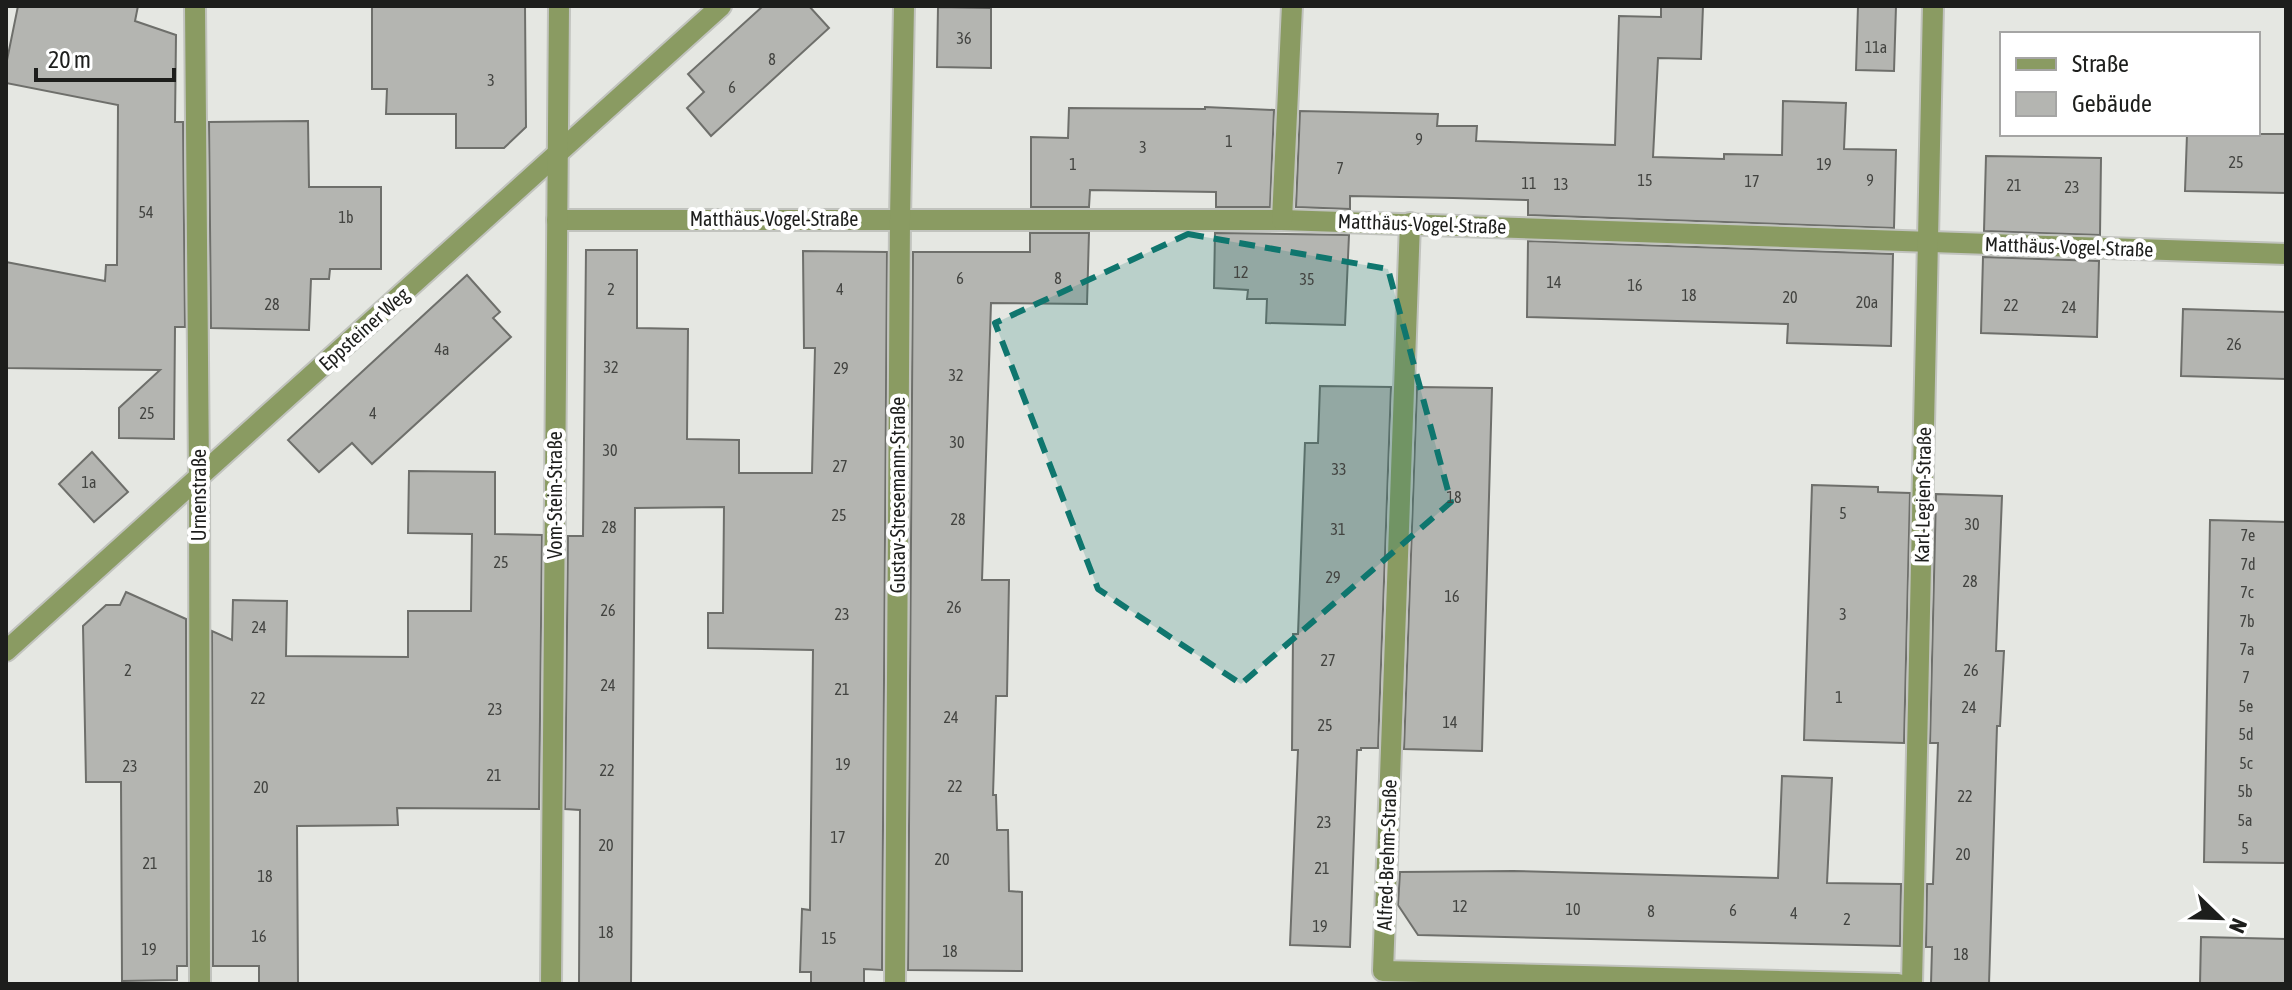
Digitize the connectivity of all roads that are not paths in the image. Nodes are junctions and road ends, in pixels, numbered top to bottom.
1 (195, 6) edge
2 (559, 6) edge
3 (721, 6) edge
4 (904, 6) edge
5 (1292, 6) edge
6 (1933, 6) edge
7 (558, 153) junction
8 (900, 219) junction
9 (557, 220) junction
10 (1282, 220) junction
11 (1410, 223) junction
12 (1928, 242) junction
13 (2286, 254) edge
14 (199, 477) junction
15 (6, 651) edge
16 (200, 984) edge
17 (551, 984) edge
18 (895, 984) edge
19 (1898, 984) edge
20 (1912, 984) edge

1 - 14 street, Urnenstraße
2 - 7 street, Vom-Stein-Straße
3 - 7 street, Eppsteiner Weg
4 - 8 street, Gustav-Stresemann-Straße
5 - 10 street
6 - 12 street, Karl-Legien-Straße
7 - 9 street, Vom-Stein-Straße
7 - 14 street, Eppsteiner Weg
8 - 9 street, Matthäus-Vogel-Straße
8 - 10 street, Matthäus-Vogel-Straße
8 - 18 street, Gustav-Stresemann-Straße
9 - 17 street, Vom-Stein-Straße
10 - 11 street, Matthäus-Vogel-Straße
11 - 12 street, Matthäus-Vogel-Straße
11 - 19 street, Alfred-Brehm-Straße
12 - 13 street, Matthäus-Vogel-Straße
12 - 20 street, Karl-Legien-Straße
14 - 15 street, Eppsteiner Weg
14 - 16 street, Urnenstraße

